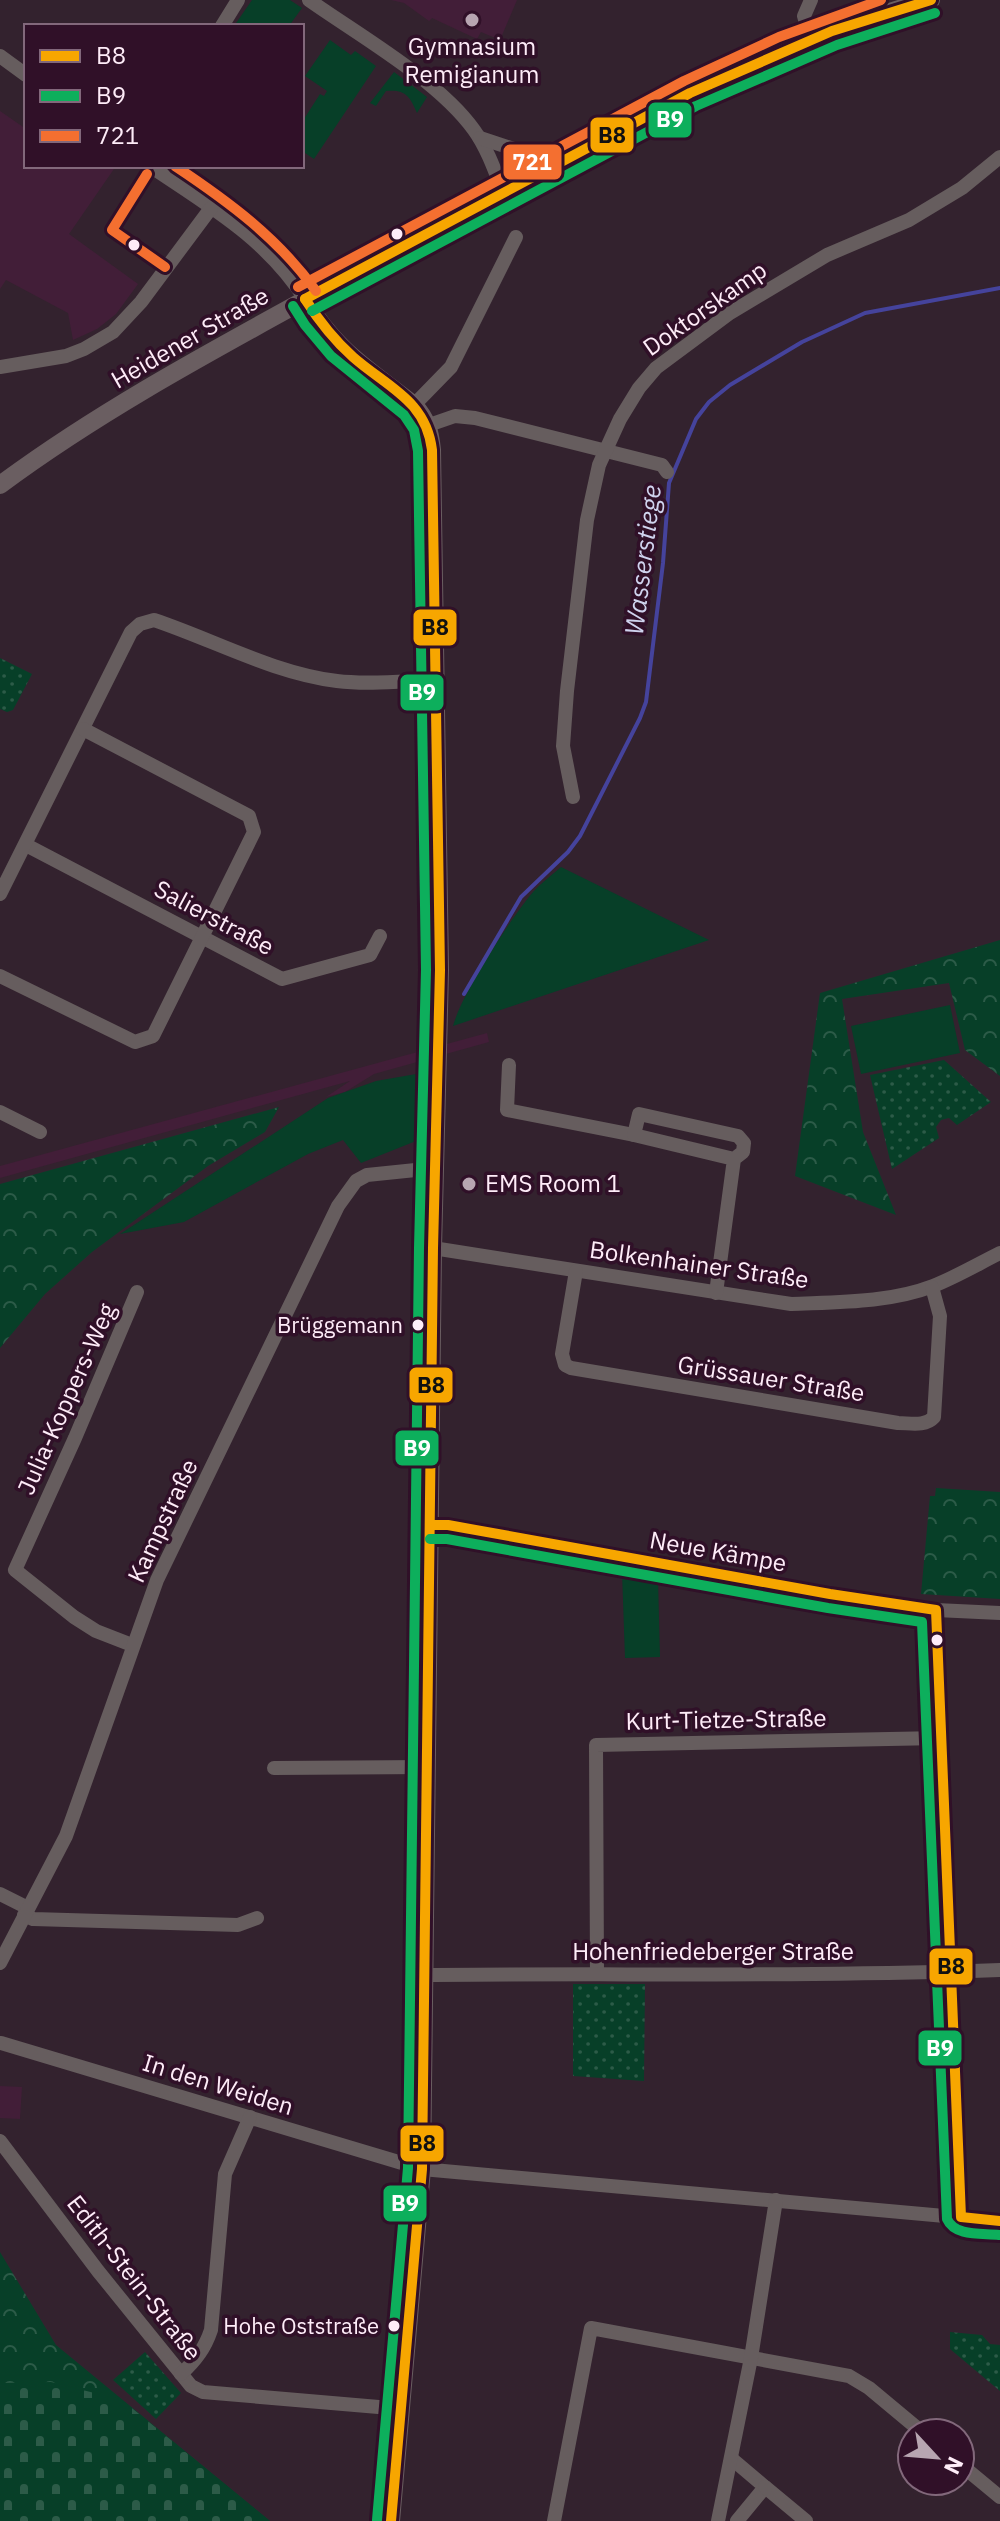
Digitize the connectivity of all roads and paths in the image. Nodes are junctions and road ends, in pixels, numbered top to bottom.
1 (238, 0) edge
2 (309, 0) edge
3 (811, 0) edge
4 (931, 0) edge
5 (223, 24) edge
6 (810, 38) junction
7 (0, 56) edge
8 (24, 74) edge
9 (480, 138) junction
10 (586, 146) junction
11 (1000, 157) edge
12 (153, 168) edge
13 (503, 192) junction
14 (211, 208) junction
15 (516, 237) dead end
16 (305, 299) junction
17 (0, 367) edge
18 (414, 405) junction
19 (429, 425) junction
20 (605, 450) junction
21 (667, 472) dead end
22 (0, 485) edge
23 (436, 680) junction
24 (83, 729) junction
25 (573, 797) dead end
26 (26, 845) junction
27 (0, 894) edge
28 (202, 936) junction
29 (380, 936) dead end
30 (0, 976) edge
31 (509, 1065) dead end
32 (0, 1112) edge
33 (40, 1132) dead end
34 (634, 1135) junction
35 (734, 1159) junction
36 (435, 1168) junction
37 (433, 1248) junction
38 (1000, 1253) edge
39 (576, 1271) junction
40 (932, 1287) junction
41 (137, 1292) dead end
42 (716, 1293) junction
43 (430, 1525) junction
44 (7, 1571) edge
45 (936, 1610) junction
46 (1000, 1613) edge
47 (132, 1645) junction
48 (940, 1738) junction
49 (427, 1767) junction
50 (274, 1768) dead end
51 (0, 1894) edge
52 (26, 1912) junction
53 (257, 1918) dead end
54 (0, 1963) edge
55 (1000, 1970) edge
56 (952, 1972) junction
57 (597, 1973) junction
58 (425, 1975) junction
59 (0, 2037) edge
60 (0, 2044) edge
61 (250, 2117) junction
62 (0, 2141) edge
63 (422, 2169) junction
64 (776, 2200) junction
65 (961, 2217) junction
66 (1000, 2221) edge
67 (751, 2358) junction
68 (181, 2374) junction
69 (402, 2409) junction
70 (904, 2417) edge
71 (732, 2459) junction
72 (976, 2477) edge
73 (765, 2487) junction
74 (1000, 2497) edge
75 (391, 2521) edge
76 (554, 2521) edge
77 (718, 2521) edge
78 (737, 2521) edge
79 (806, 2521) edge

1 - 5 street
2 - 9 street
3 - 6 street
4 - 6 street, Heidener Straße
6 - 10 street, Heidener Straße
7 - 8 street
9 - 10 street
9 - 13 street
10 - 13 street, Heidener Straße
11 - 20 street, Doktorskamp
12 - 14 street
13 - 16 street, Heidener Straße
14 - 16 street
14 - 17 street
15 - 18 street
16 - 18 street
16 - 22 street, Heidener Straße
18 - 19 street
19 - 20 street
19 - 23 street
20 - 21 street
20 - 25 street, Doktorskamp
23 - 24 street
23 - 36 street
24 - 26 street
24 - 28 street
26 - 27 street
26 - 28 street, Salierstraße
28 - 29 street, Salierstraße
28 - 30 street
31 - 34 street
32 - 33 street
34 - 35 street
34 - 35 street
35 - 42 street
36 - 37 street
36 - 47 street, Kampstraße
37 - 39 street, Bolkenhainer Straße
37 - 43 street
38 - 40 street, Bolkenhainer Straße
39 - 40 street, Grüssauer Straße
39 - 42 street, Bolkenhainer Straße
40 - 42 street, Bolkenhainer Straße
41 - 44 street, Julia-Koppers-Weg
43 - 45 street, Neue Kämpe
43 - 49 street
44 - 47 street, Julia-Koppers-Weg
45 - 46 street, Neue Kämpe
45 - 48 street
47 - 52 street, Kampstraße
48 - 56 street
48 - 57 street, Kurt-Tietze-Straße
49 - 50 street
49 - 58 street
51 - 52 street
52 - 53 street
52 - 54 street, Kampstraße
55 - 56 street, Hohenfriedeberger Straße
56 - 57 street, Hohenfriedeberger Straße
56 - 65 street
57 - 58 street, Hohenfriedeberger Straße
58 - 63 street
59 - 60 street
60 - 61 street, In den Weiden
61 - 63 street, In den Weiden
61 - 68 street
62 - 68 street, Edith-Stein-Straße
63 - 64 street
63 - 69 street
64 - 65 street
64 - 67 street
65 - 66 street
67 - 70 street
67 - 71 street
67 - 76 street
68 - 69 street, Edith-Stein-Straße
69 - 75 street
71 - 73 street
71 - 77 street
72 - 74 street
73 - 78 street
73 - 79 street

